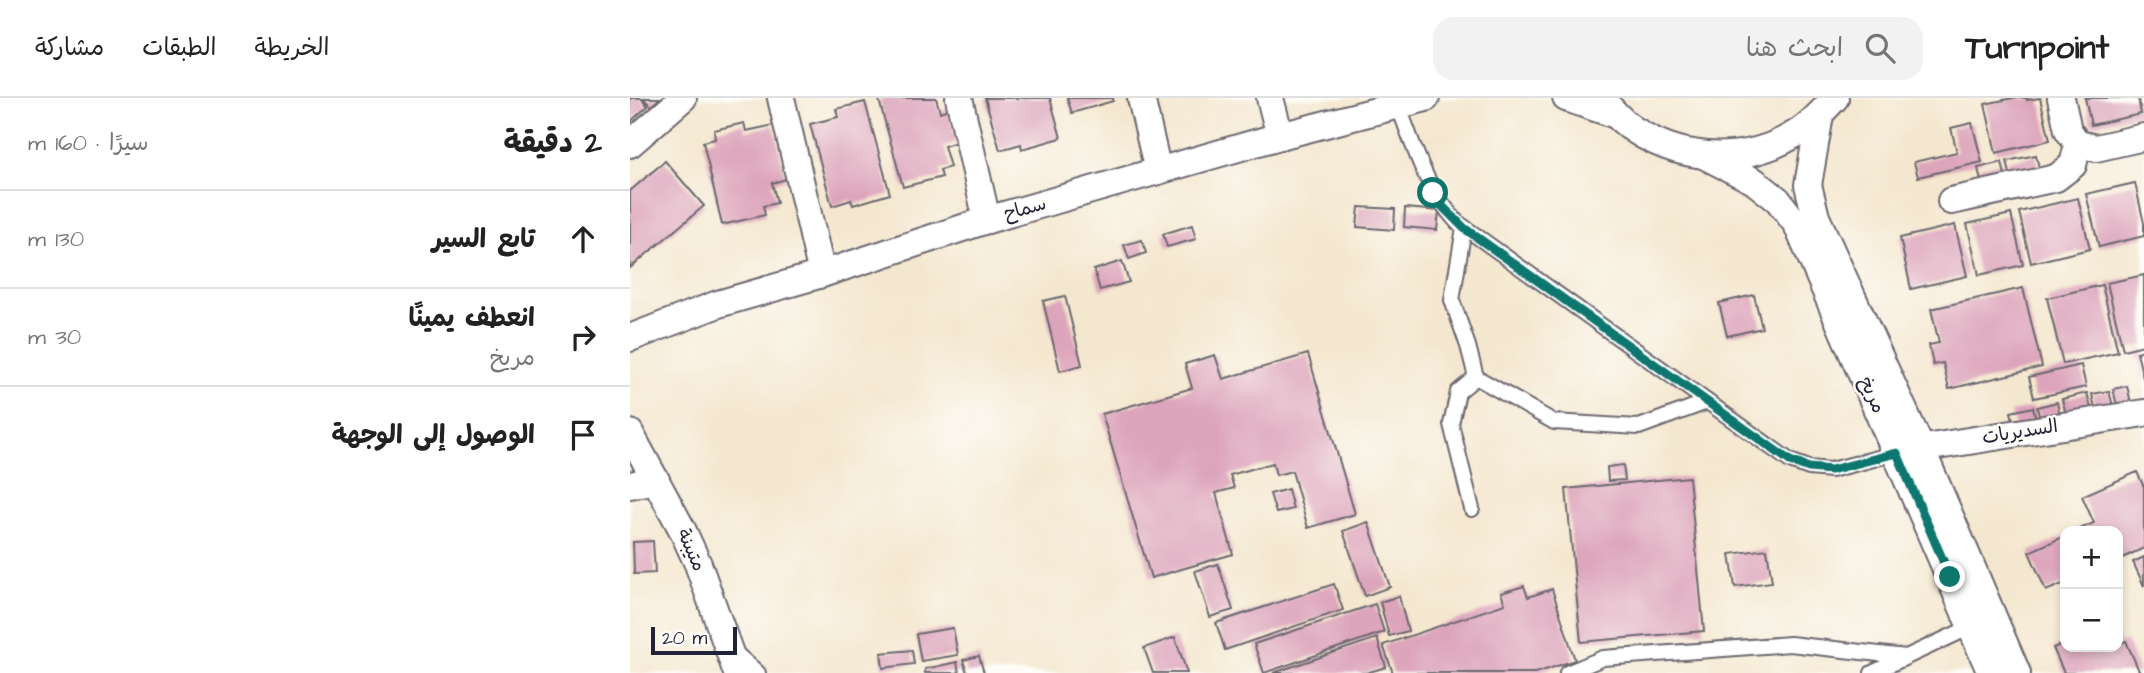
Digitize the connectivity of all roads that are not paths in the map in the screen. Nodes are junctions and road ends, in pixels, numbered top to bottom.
1 (682, 98) edge
2 (781, 98) edge
3 (959, 98) edge
4 (1141, 98) edge
5 (1270, 98) edge
6 (1426, 98) edge
7 (1566, 98) edge
8 (2061, 98) edge
9 (1398, 105) junction
10 (1608, 107) edge
11 (1827, 107) edge
12 (1279, 136) junction
13 (2144, 137) edge
14 (630, 144) edge
15 (2078, 144) junction
16 (1705, 156) junction
17 (1158, 171) junction
18 (1951, 201) dead end
19 (987, 220) junction
20 (1464, 228) junction
21 (822, 274) junction
22 (630, 338) edge
23 (1476, 377) junction
24 (1707, 402) junction
25 (2144, 413) edge
26 (630, 433) edge
27 (1909, 451) junction
28 (656, 480) junction
29 (630, 485) edge
30 (1472, 509) dead end
31 (1982, 622) junction
32 (728, 647) junction
33 (1906, 657) junction
34 (737, 673) edge
35 (758, 673) edge
36 (1566, 673) edge
37 (1872, 673) edge
38 (1991, 673) edge
39 (2017, 673) edge

1 - 14 street
2 - 21 street
3 - 19 street
4 - 17 street
5 - 12 street
6 - 9 street, سماح
7 - 10 street
8 - 15 street
9 - 12 street, سماح
9 - 20 lane
10 - 16 street
11 - 16 street
11 - 27 street, مريخ
12 - 17 street, سماح
13 - 15 street
15 - 18 street
16 - 27 street, مريخ
17 - 19 street, سماح
19 - 21 street, سماح
20 - 23 lane
20 - 24 lane
21 - 22 street, سماح
23 - 24 lane
23 - 30 lane
24 - 27 lane
25 - 27 street, السديريات
26 - 28 street, متيبنة
27 - 31 street, مريخ
28 - 29 street
28 - 32 street, متيبنة
31 - 33 lane
31 - 38 street, مريخ
31 - 39 street, مريخ
32 - 34 street, متيبنة
32 - 35 lane
33 - 36 lane
33 - 37 lane

